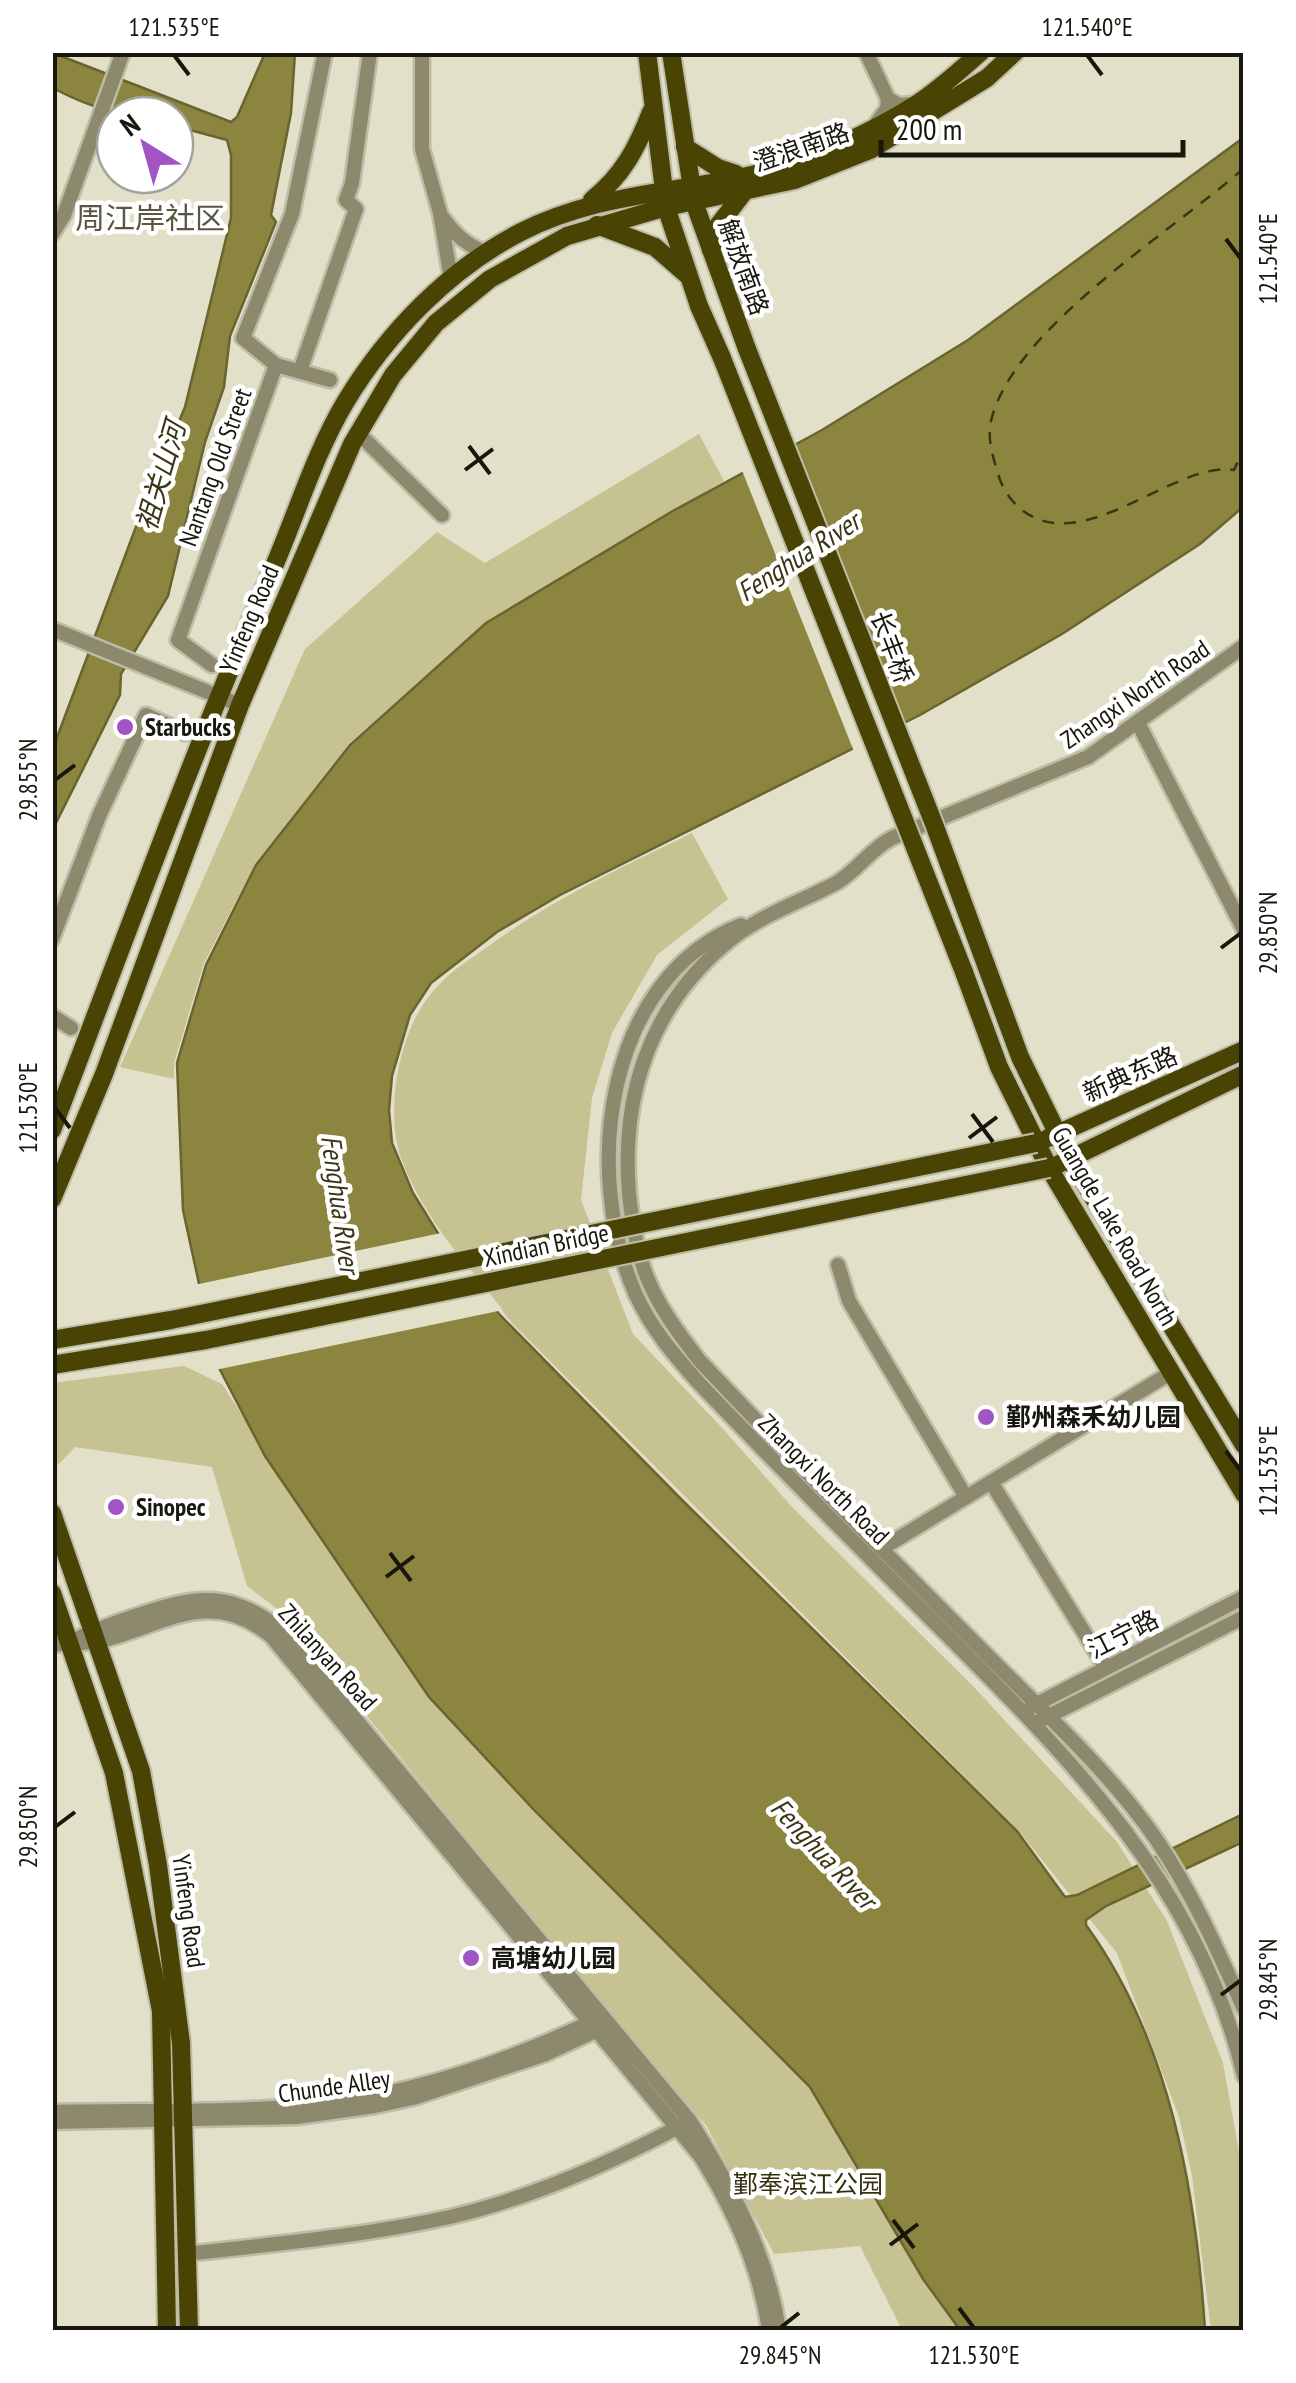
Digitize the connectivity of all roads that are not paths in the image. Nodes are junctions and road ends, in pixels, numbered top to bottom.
1 (325, 52) edge
2 (370, 52) edge
3 (422, 52) edge
4 (647, 52) edge
5 (671, 52) edge
6 (866, 52) edge
7 (981, 52) edge
8 (1015, 52) edge
9 (122, 56) edge
10 (888, 99) junction
11 (917, 104) junction
12 (654, 106) junction
13 (874, 127) junction
14 (685, 146) junction
15 (743, 184) junction
16 (692, 193) junction
17 (665, 198) junction
18 (585, 206) junction
19 (440, 213) junction
20 (596, 225) junction
21 (52, 234) edge
22 (711, 250) junction
23 (486, 253) junction
24 (690, 278) junction
25 (451, 280) junction
26 (747, 349) joint
27 (276, 365) junction
28 (300, 371) junction
29 (330, 380) dead end
30 (358, 433) junction
31 (442, 515) dead end
32 (52, 630) edge
33 (1244, 646) edge
34 (212, 666) dead end
35 (217, 696) junction
36 (240, 704) junction
37 (1138, 723) junction
38 (185, 733) dead end
39 (784, 910) junction
40 (1244, 930) edge
41 (52, 939) edge
42 (986, 965) joint
43 (964, 972) joint
44 (52, 1016) edge
45 (71, 1028) dead end
46 (1244, 1050) edge
47 (1244, 1074) edge
48 (52, 1130) edge
49 (1057, 1134) junction
50 (1036, 1143) junction
51 (1070, 1159) junction
52 (1049, 1168) junction
53 (52, 1199) edge
54 (838, 1265) dead end
55 (52, 1340) edge
56 (52, 1365) edge
57 (1172, 1372) junction
58 (1244, 1444) edge
59 (990, 1482) junction
60 (1244, 1494) edge
61 (966, 1497) junction
62 (52, 1513) edge
63 (881, 1549) junction
64 (52, 1593) edge
65 (1244, 1597) edge
66 (1244, 1617) edge
67 (96, 1636) junction
68 (60, 1644) edge
69 (1106, 1668) junction
70 (1030, 1708) junction
71 (1042, 1720) junction
72 (1244, 2009) edge
73 (600, 2023) junction
74 (1238, 2033) edge
75 (1244, 2076) edge
76 (52, 2112) edge
77 (181, 2114) junction
78 (161, 2115) junction
79 (52, 2122) edge
80 (684, 2124) junction
81 (186, 2254) junction
82 (167, 2330) edge
83 (189, 2330) edge
84 (769, 2330) edge
85 (779, 2330) edge

1 - 27 street, Nantang Old Street
2 - 28 street
3 - 19 street
4 - 12 main road
5 - 14 main road
6 - 10 street
7 - 11 main road, 澄浪南路
8 - 15 main road, 澄浪南路
9 - 21 street
10 - 11 street
10 - 13 street
11 - 13 main road, 澄浪南路
12 - 17 main road
12 - 18 main road
13 - 15 main road, 澄浪南路
14 - 15 main road
14 - 16 main road
15 - 16 main road, 澄浪南路
15 - 22 main road
16 - 17 main road, Yinfeng Road
16 - 22 main road, 解放南路
17 - 18 main road, Yinfeng Road
17 - 20 main road, Yinfeng Road
17 - 24 main road, 长丰桥
18 - 23 main road, Yinfeng Road
19 - 23 street
19 - 25 street
20 - 24 main road
20 - 30 main road, Yinfeng Road
22 - 26 main road, 解放南路
23 - 25 main road, Yinfeng Road
24 - 43 main road, 长丰桥, bridge
25 - 35 main road, Yinfeng Road
26 - 42 main road, 长丰桥, bridge
27 - 28 street
27 - 34 street, Nantang Old Street
28 - 29 street
30 - 31 street
30 - 36 main road, Yinfeng Road
32 - 35 street
33 - 37 street, Zhangxi North Road
35 - 36 street
35 - 48 main road, Yinfeng Road
36 - 53 main road, Yinfeng Road
37 - 39 street, Zhangxi North Road
37 - 40 street
38 - 41 street
39 - 63 street, Zhangxi North Road
39 - 70 street, Zhangxi North Road
42 - 49 main road, Guangde Lake Road North
43 - 50 main road, Guangde Lake Road North
44 - 45 street
46 - 49 main road, 新典东路
47 - 51 main road, 新典东路
49 - 50 main road, 新典东路
49 - 51 main road, Guangde Lake Road North
50 - 52 main road, Guangde Lake Road North
50 - 55 main road, Xindian Bridge, bridge
51 - 52 main road, 新典东路
51 - 58 main road, Guangde Lake Road North
52 - 56 main road, Xindian Bridge, bridge
52 - 57 main road, Guangde Lake Road North
54 - 61 street
57 - 59 street
57 - 60 main road, Guangde Lake Road North
59 - 61 street
59 - 69 street
61 - 63 street
62 - 67 main road, Yinfeng Road
63 - 70 street, Zhangxi North Road
64 - 68 main road, Yinfeng Road
65 - 69 street, 江宁路
66 - 71 street, 江宁路
67 - 68 street, Zhilanyan Road
67 - 73 street, Zhilanyan Road
67 - 77 main road, Yinfeng Road
68 - 78 main road, Yinfeng Road
69 - 70 street, 江宁路
70 - 71 street, Zhangxi North Road
71 - 72 street, Zhangxi North Road
71 - 74 street, Zhangxi North Road
73 - 77 street, Chunde Alley
73 - 80 street, Zhilanyan Road
74 - 75 street, Zhangxi North Road
76 - 78 street, Chunde Alley
77 - 78 street, Chunde Alley
77 - 81 main road, Yinfeng Road
78 - 79 street, Chunde Alley
78 - 82 main road, Yinfeng Road
80 - 81 street
80 - 84 street, Zhilanyan Road
80 - 85 street, Zhilanyan Road
81 - 83 main road, Yinfeng Road

